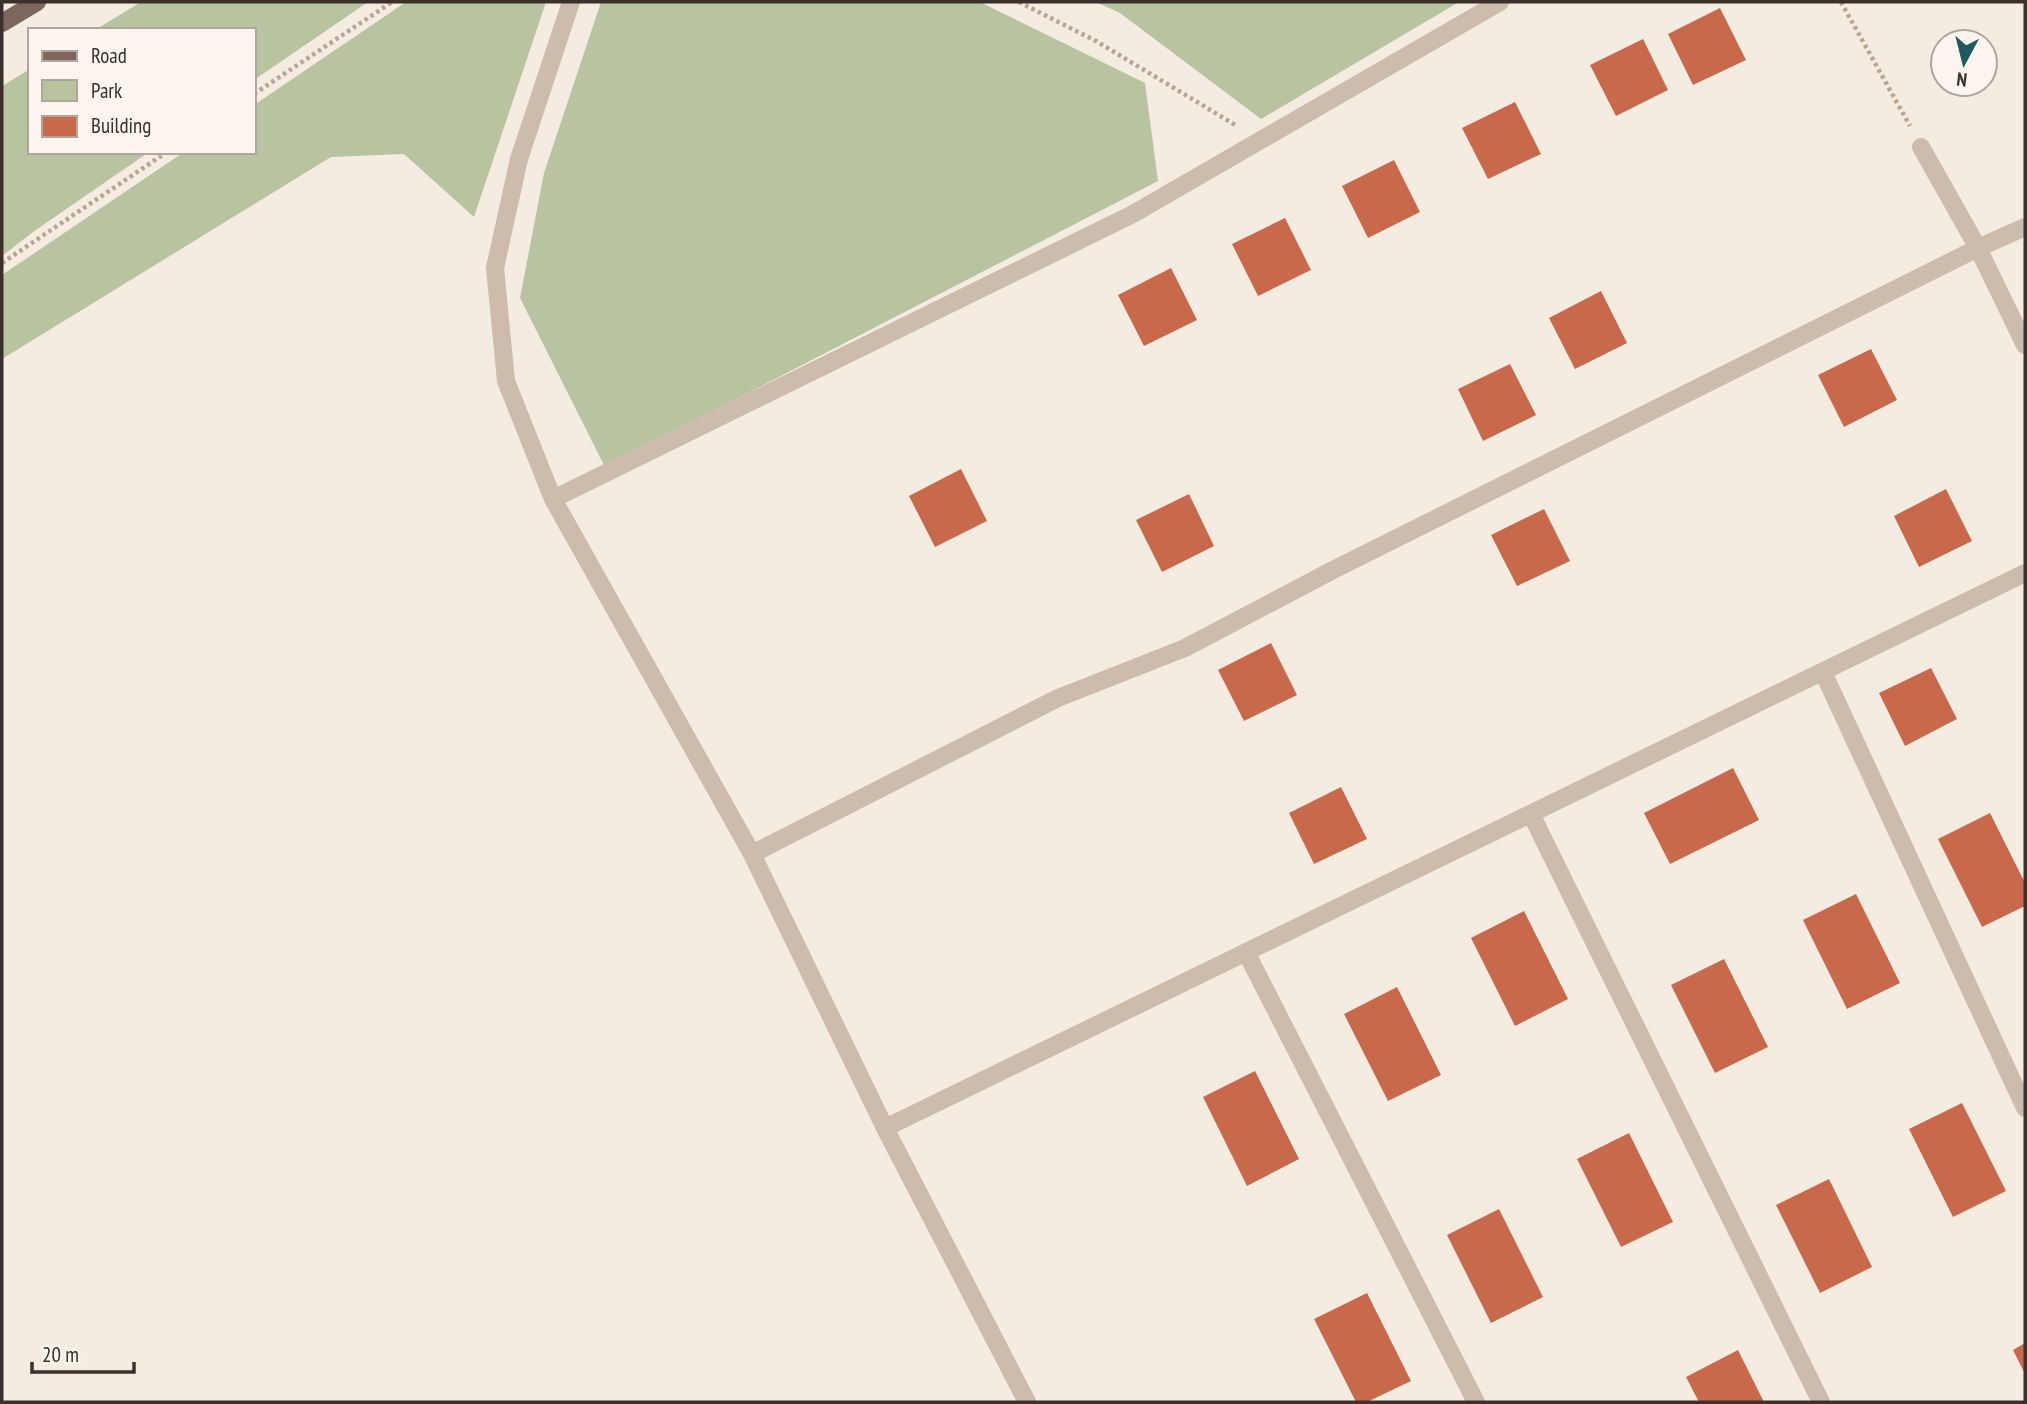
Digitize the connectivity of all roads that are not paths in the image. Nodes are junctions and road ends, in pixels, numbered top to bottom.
1 (37, 2) edge
2 (570, 2) edge
3 (1500, 2) edge
4 (2, 23) edge
5 (1921, 147) road end
6 (2025, 227) edge
7 (1978, 248) junction
8 (2025, 345) edge
9 (553, 499) junction
10 (2025, 573) edge
11 (1823, 672) junction
12 (1531, 814) junction
13 (752, 855) junction
14 (1247, 953) junction
15 (2025, 1108) edge
16 (885, 1128) junction
17 (1027, 1402) edge
18 (1476, 1402) edge
19 (1821, 1402) edge

1 - 4 main road
2 - 9 street
3 - 9 street
5 - 7 street
6 - 7 street
7 - 8 street
7 - 13 street
9 - 13 street
10 - 11 street
11 - 12 street
11 - 15 street
12 - 14 street
12 - 19 street
13 - 16 street
14 - 16 street
14 - 18 street
16 - 17 street

